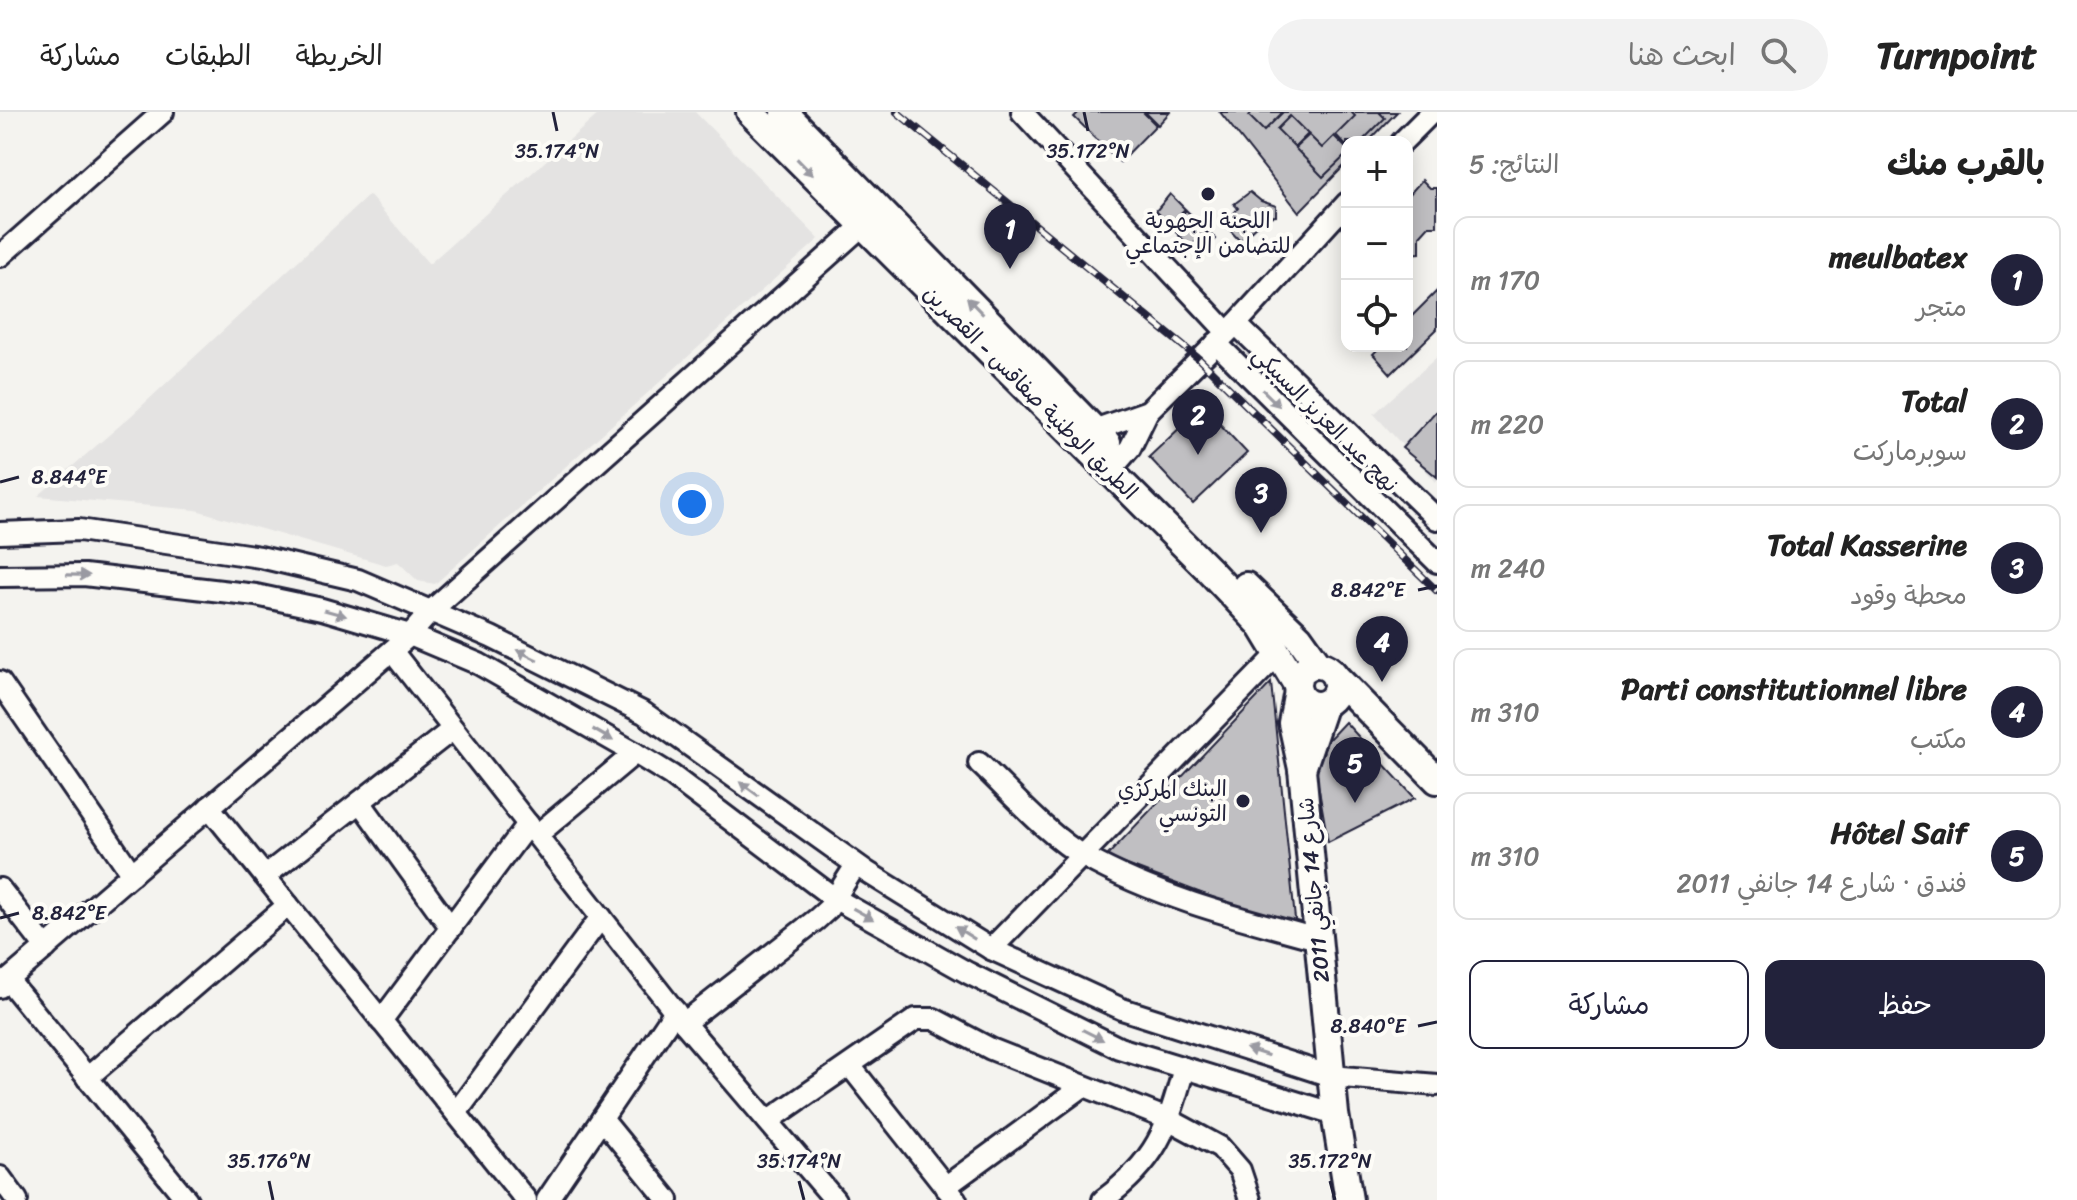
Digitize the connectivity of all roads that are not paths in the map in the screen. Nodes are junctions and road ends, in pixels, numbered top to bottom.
1 (163, 112) edge
2 (750, 112) edge
3 (784, 112) edge
4 (1022, 112) edge
5 (1432, 112) edge
6 (1408, 136) edge
7 (1342, 208) edge
8 (870, 219) junction
9 (0, 256) edge
10 (1226, 333) junction
11 (1148, 411) junction
12 (1088, 436) junction
13 (1116, 465) junction
14 (1437, 519) edge
15 (0, 533) edge
16 (1437, 562) edge
17 (0, 576) edge
18 (432, 610) junction
19 (410, 635) junction
20 (392, 651) junction
21 (1278, 654) junction
22 (0, 682) edge
23 (1327, 687) junction
24 (1297, 688) junction
25 (453, 729) junction
26 (635, 753) junction
27 (979, 763) dead end
28 (1302, 769) junction
29 (1437, 780) edge
30 (360, 802) junction
31 (209, 807) junction
32 (533, 830) junction
33 (1082, 856) junction
34 (856, 865) junction
35 (132, 874) junction
36 (265, 876) junction
37 (0, 889) edge
38 (834, 898) junction
39 (288, 905) junction
40 (601, 917) junction
41 (451, 928) junction
42 (1317, 939) junction
43 (46, 948) junction
44 (991, 949) junction
45 (4, 984) edge
46 (680, 1017) junction
47 (381, 1021) junction
48 (851, 1067) junction
49 (1184, 1068) junction
50 (1331, 1076) junction
51 (87, 1078) junction
52 (1437, 1085) edge
53 (1082, 1087) junction
54 (456, 1113) junction
55 (1335, 1114) junction
56 (602, 1119) junction
57 (1170, 1120) junction
58 (768, 1121) junction
59 (0, 1177) edge
60 (950, 1194) edge
61 (1107, 1199) edge
62 (17, 1200) edge
63 (187, 1200) edge
64 (526, 1200) edge
65 (547, 1200) edge
66 (668, 1200) edge
67 (835, 1200) edge
68 (1250, 1200) edge
69 (1349, 1200) edge

1 - 9 street
2 -> 8 main road, الطريق الوطنية صفاقس - القصرين
3 - 8 main road, الطريق الوطنية صفاقس - القصرين
4 - 10 street, نهج عبد العزيز السبيكي
5 - 6 street
7 - 10 street
8 - 12 main road, الطريق الوطنية صفاقس - القصرين
8 - 18 street
10 - 11 street
10 - 14 street, نهج عبد العزيز السبيكي
10 -> 16 street, نهج عبد العزيز السبيكي
11 - 12 street
11 - 13 street
12 - 13 main road, الطريق الوطنية صفاقس - القصرين
13 - 21 main road, الطريق الوطنية صفاقس - القصرين
13 - 23 main road, الطريق الوطنية صفاقس - القصرين
15 - 18 street
17 -> 19 street
18 - 19 street
34 -> 18 street
19 - 20 street
19 -> 26 street
20 - 25 street
20 - 31 street
21 - 24 main road, الطريق الوطنية صفاقس - القصرين
21 - 33 street
22 - 35 street
23 - 24 main road
23 - 28 main road, شارع 14 جانفي 2011
23 - 29 main road
24 - 28 main road, شارع 14 جانفي 2011
25 - 30 street
25 - 32 street
26 - 32 street
26 - 38 street
27 - 33 street
28 - 42 main road, شارع 14 جانفي 2011
30 - 36 street
30 - 41 street
31 - 35 street
31 - 36 street
32 - 40 street
32 - 41 street
33 - 42 street
33 - 44 street
34 - 38 street
44 -> 34 street
35 - 43 street
36 - 39 street
37 - 43 street
38 - 46 street
38 -> 49 street
39 - 47 street
39 - 51 street
40 - 46 street
40 - 54 street
41 - 47 street
42 - 50 main road, شارع 14 جانفي 2011
43 - 45 street
50 -> 44 street
45 - 51 street
46 - 56 street
46 - 58 street
47 - 54 street
48 - 53 street
48 - 58 street
48 - 60 street
49 - 55 street
49 - 57 street
50 - 52 street
50 - 55 main road, شارع 14 جانفي 2011
51 - 63 street
53 - 57 street
53 - 60 street
54 - 64 street
55 - 69 main road, شارع 14 جانفي 2011
56 - 65 street
56 - 66 street
57 - 61 street
57 - 68 street
58 - 67 street
59 - 62 street

